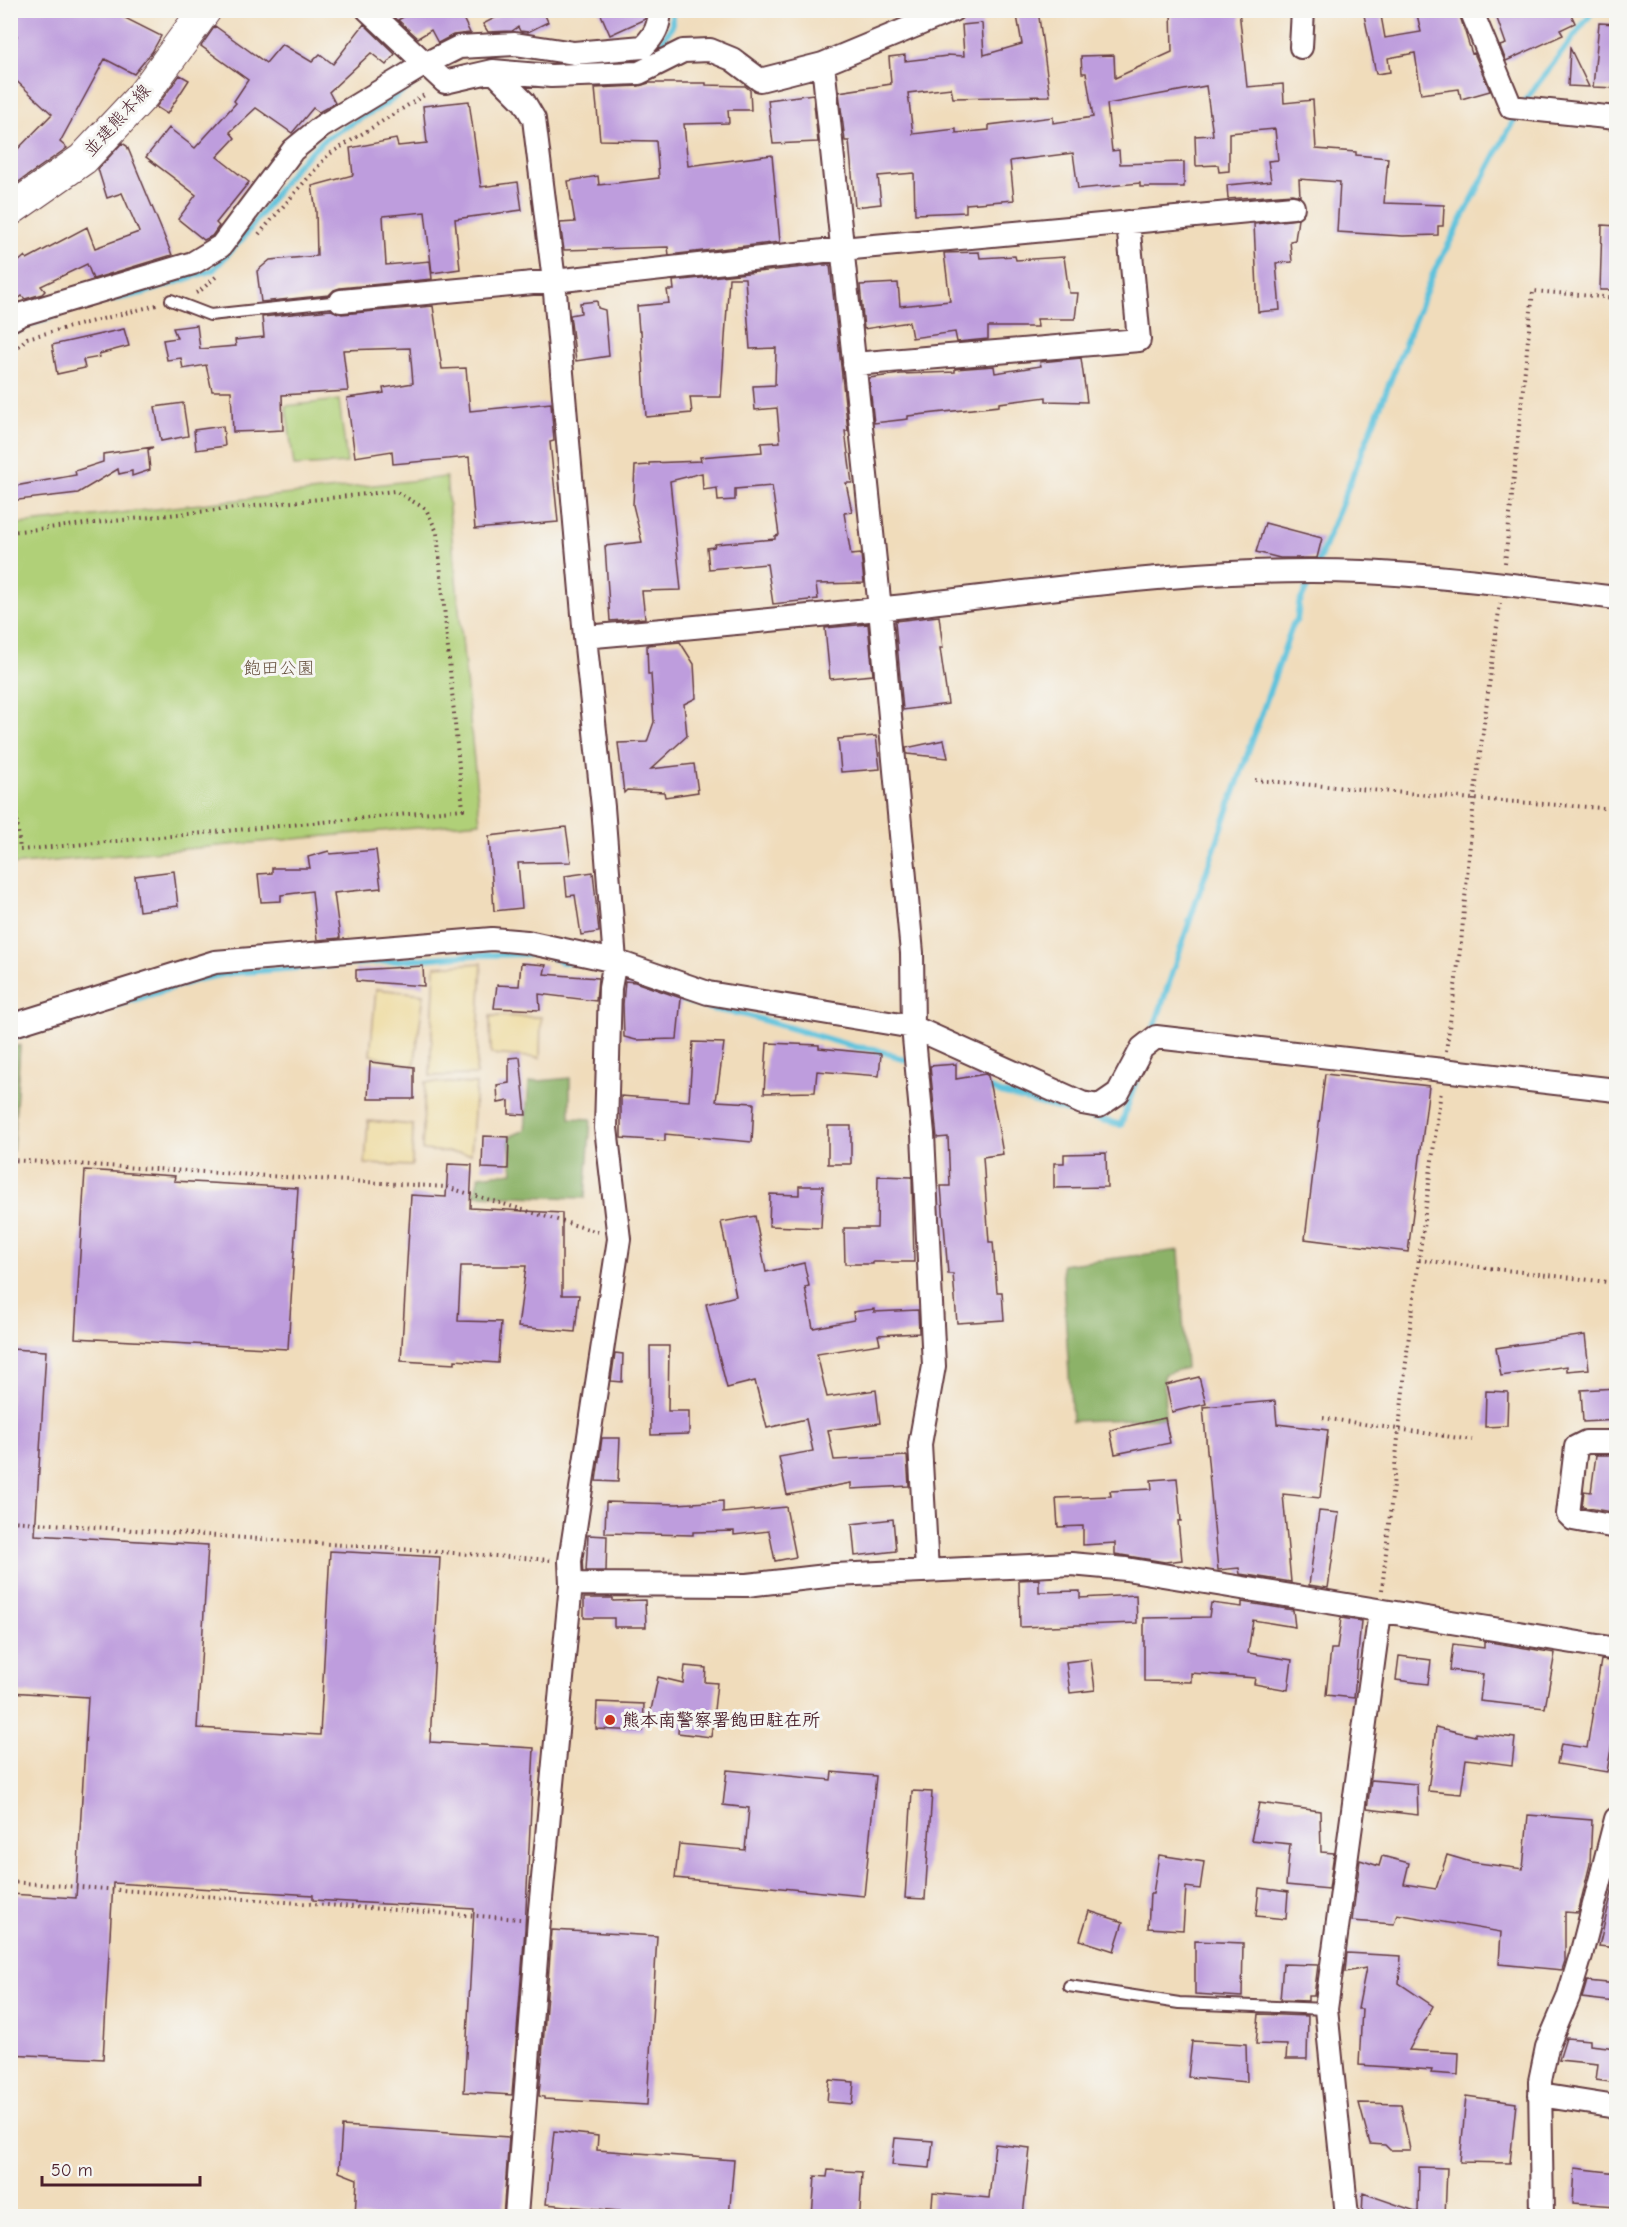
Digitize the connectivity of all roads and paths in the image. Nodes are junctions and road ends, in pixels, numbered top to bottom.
1 (205, 10) edge
2 (368, 10) edge
3 (660, 10) edge
4 (953, 10) edge
5 (1303, 10) edge
6 (1471, 10) edge
7 (1301, 48) dead end
8 (425, 64) junction
9 (823, 64) junction
10 (494, 71) junction
11 (1617, 118) edge
12 (1293, 207) dead end
13 (10, 210) edge
14 (1128, 222) junction
15 (842, 249) junction
16 (554, 281) junction
17 (1617, 298) edge
18 (171, 300) dead end
19 (341, 301) joint
20 (10, 320) edge
21 (854, 364) junction
22 (10, 532) edge
23 (1503, 583) junction
24 (1617, 598) edge
25 (880, 609) junction
26 (585, 638) junction
27 (10, 753) edge
28 (1255, 780) dead end
29 (1474, 799) junction
30 (1617, 808) edge
31 (615, 961) junction
32 (10, 1026) edge
33 (913, 1027) junction
34 (1444, 1069) junction
35 (1617, 1090) edge
36 (10, 1161) edge
37 (619, 1239) junction
38 (1419, 1260) junction
39 (1617, 1283) edge
40 (1323, 1418) dead end
41 (1399, 1429) junction
42 (1472, 1440) dead end
43 (1617, 1442) edge
44 (10, 1521) edge
45 (1617, 1527) edge
46 (570, 1562) junction
47 (927, 1570) junction
48 (571, 1584) junction
49 (1380, 1612) junction
50 (1617, 1649) edge
51 (1617, 1819) edge
52 (10, 1882) edge
53 (539, 1920) junction
54 (1069, 1986) dead end
55 (1326, 2009) junction
56 (1540, 2095) junction
57 (1617, 2108) edge
58 (516, 2217) edge
59 (1347, 2217) edge
60 (1542, 2217) edge

1 - 13 main road, 並建熊本線
2 - 8 street
3 - 8 street
4 - 9 street
5 - 7 street
6 - 11 street
8 - 10 street
8 - 20 street
9 - 10 street
9 - 15 street
10 - 16 street
12 - 14 street
14 - 15 street
14 - 21 street
15 - 16 street
15 - 21 street
16 - 19 street
16 - 26 street
17 - 23 path
18 - 19 lane
21 - 25 street
22 - 27 path
23 - 24 street
23 - 25 street
23 - 29 path
25 - 26 street
25 - 33 street
26 - 31 street
28 - 29 path
29 - 30 path
29 - 34 path
31 - 32 street
31 - 33 street
31 - 37 street
33 - 34 street
33 - 47 street
34 - 35 street
34 - 38 path
36 - 37 path
37 - 46 street
38 - 39 path
38 - 41 path
40 - 41 path
41 - 42 path
41 - 49 path
43 - 45 street
44 - 46 path
46 - 48 street
47 - 48 street
47 - 49 street
48 - 53 street
49 - 50 street
49 - 55 street
51 - 56 street
52 - 53 path
53 - 58 street
54 - 55 lane
55 - 59 street
56 - 57 street
56 - 60 street

